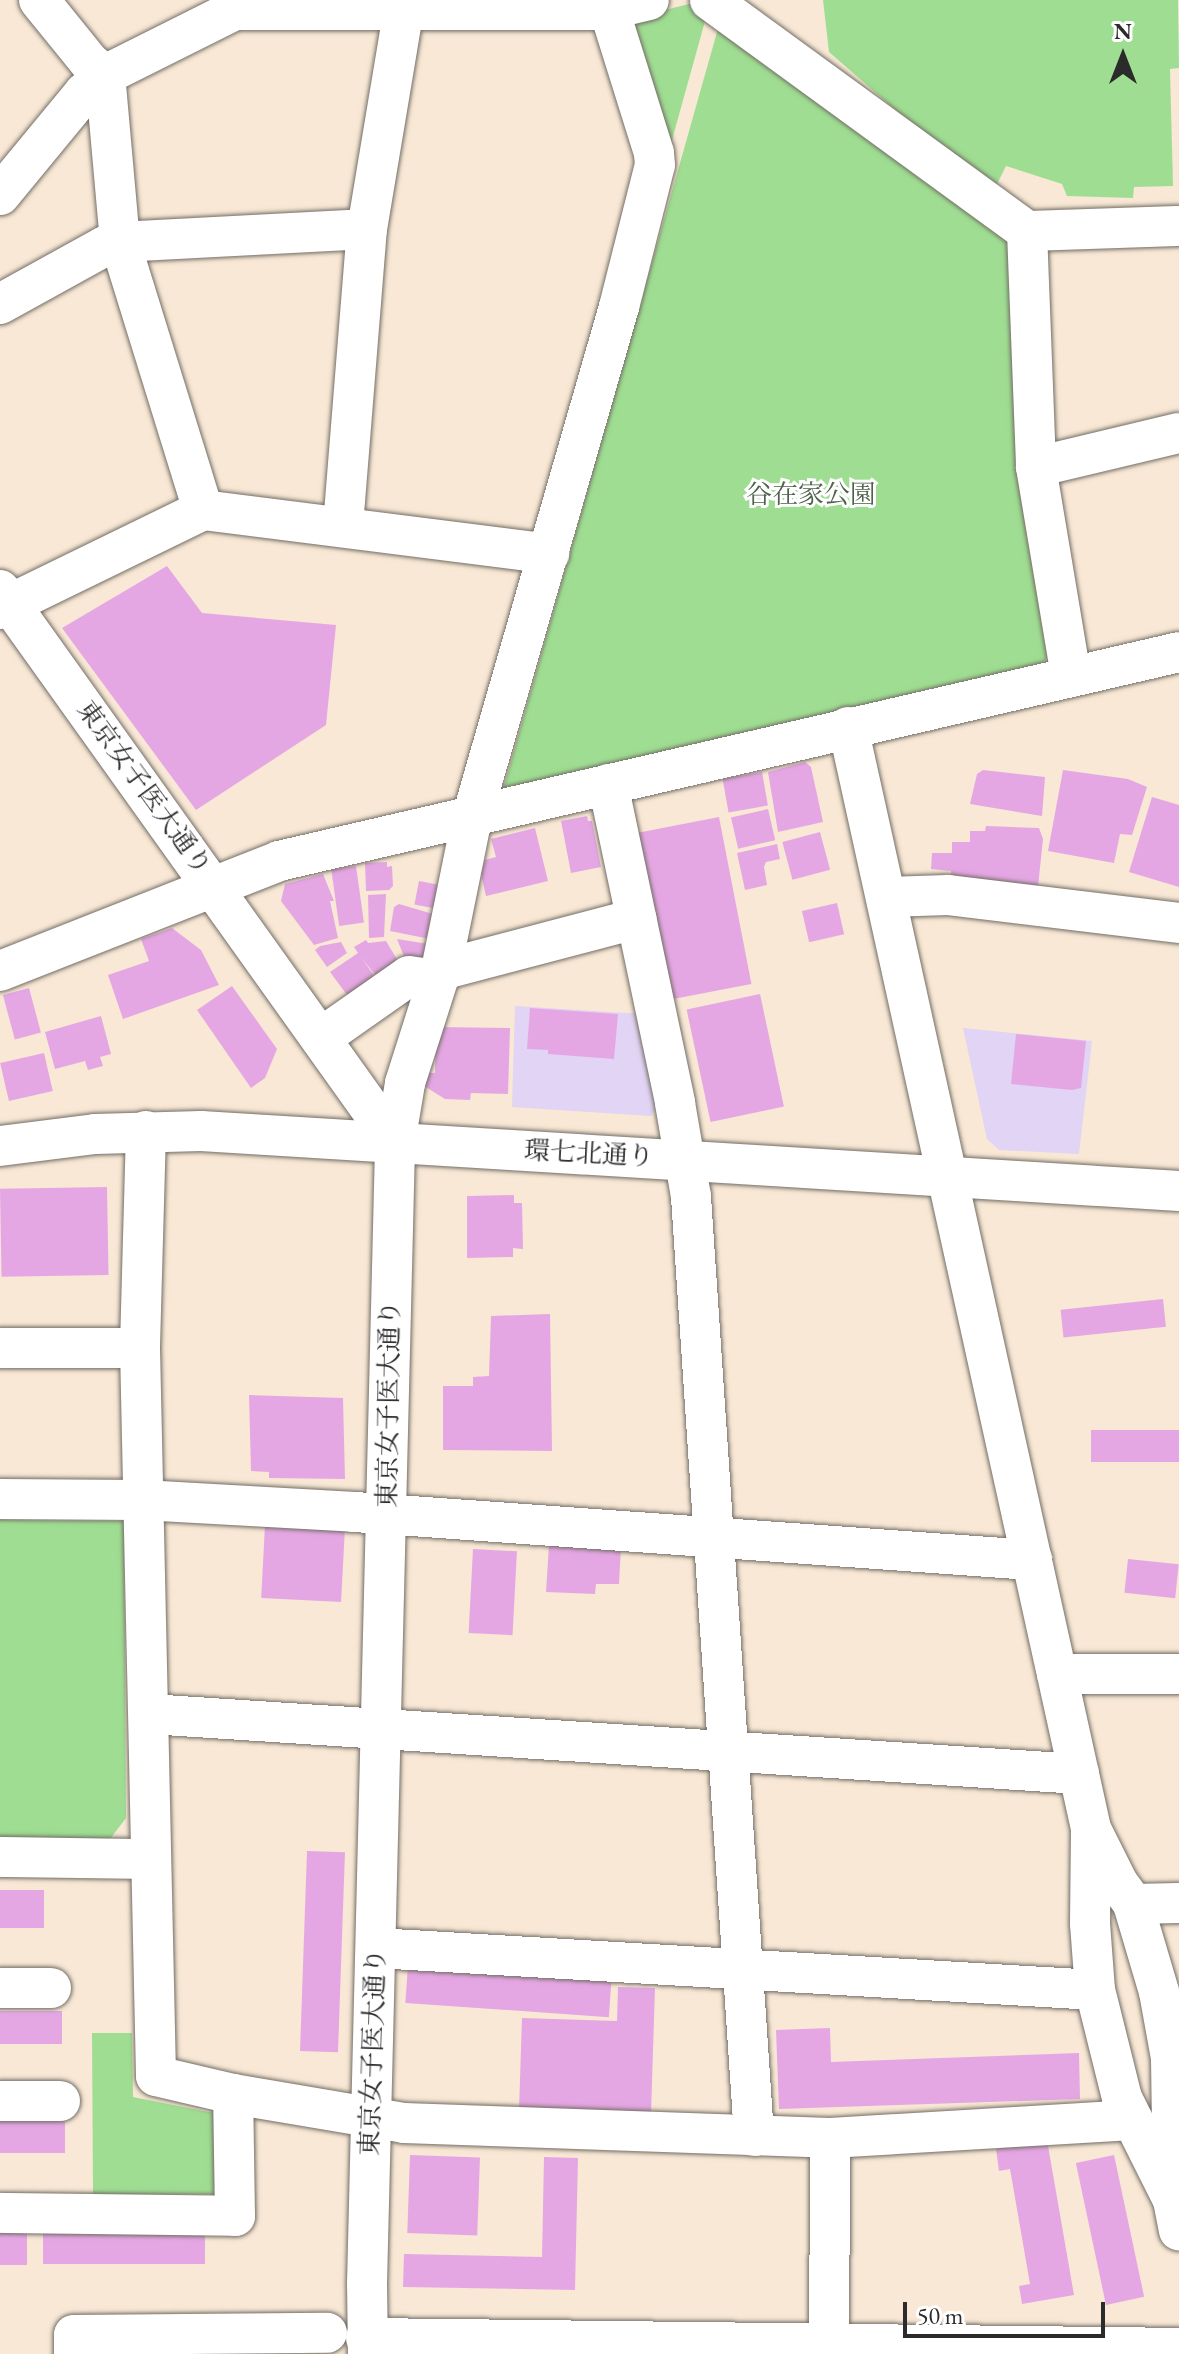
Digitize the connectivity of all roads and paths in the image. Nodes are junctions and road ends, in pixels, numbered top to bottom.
1 (39, 0) edge
2 (649, 0) edge
3 (710, 0) edge
4 (607, 5) edge
5 (404, 9) junction
6 (105, 75) junction
7 (0, 195) edge
8 (1179, 226) edge
9 (367, 229) junction
10 (1027, 231) junction
11 (120, 242) junction
12 (0, 304) edge
13 (1179, 433) edge
14 (1036, 467) junction
15 (203, 510) junction
16 (343, 526) junction
17 (549, 554) junction
18 (3, 601) edge
19 (1179, 652) edge
20 (1071, 677) junction
21 (848, 727) junction
22 (608, 784) junction
23 (472, 817) junction
24 (214, 886) junction
25 (887, 897) junction
26 (636, 919) junction
27 (1179, 923) edge
28 (0, 971) edge
29 (440, 975) junction
30 (322, 1037) junction
31 (146, 1131) junction
32 (395, 1143) junction
33 (0, 1146) edge
34 (684, 1159) junction
35 (947, 1176) junction
36 (1179, 1191) edge
37 (0, 1348) edge
38 (140, 1348) junction
39 (0, 1499) edge
40 (142, 1500) junction
41 (387, 1515) junction
42 (716, 1540) junction
43 (1032, 1560) junction
44 (1057, 1674) junction
45 (1179, 1674) edge
46 (149, 1714) junction
47 (382, 1729) junction
48 (730, 1751) junction
49 (1079, 1774) junction
50 (1091, 1829) junction
51 (0, 1857) edge
52 (150, 1859) junction
53 (1179, 1903) edge
54 (1133, 1904) junction
55 (376, 1948) junction
56 (744, 1972) junction
57 (0, 1988) edge
58 (51, 1988) dead end
59 (1095, 1990) junction
60 (233, 2094) junction
61 (0, 2101) edge
62 (60, 2101) dead end
63 (371, 2119) junction
64 (1132, 2120) junction
65 (754, 2136) junction
66 (830, 2138) junction
67 (0, 2213) edge
68 (1176, 2215) edge
69 (327, 2333) dead end
70 (366, 2348) edge
71 (829, 2348) edge
72 (1165, 2350) edge
73 (74, 2354) edge

1 - 6 street
2 - 4 street
3 - 10 street
4 - 5 street
4 - 17 street
5 - 6 street
5 - 9 street
6 - 7 street
6 - 11 street
8 - 10 street
9 - 11 street
9 - 16 street
10 - 14 street
11 - 12 street
11 - 15 street
13 - 14 street
14 - 20 street
15 - 16 street
15 - 18 street
16 - 17 street
17 - 23 street
18 - 24 street, 東京女子医大通り
19 - 20 street
20 - 21 street
21 - 22 street
21 - 25 street
22 - 23 street
22 - 26 street
23 - 24 street
23 - 29 street
24 - 28 street
24 - 30 street, 東京女子医大通り
25 - 27 street
25 - 35 street
26 - 29 street
26 - 34 street
29 - 30 street
29 - 32 street
30 - 32 street, 東京女子医大通り
31 - 32 street, 環七北通り
31 - 33 street, 環七北通り
31 - 38 street
32 - 34 street, 環七北通り
32 - 41 street, 東京女子医大通り
34 - 35 street, 環七北通り
34 - 42 street
35 - 36 street, 環七北通り
35 - 43 street
37 - 38 street
38 - 40 street
39 - 40 street
40 - 41 street
40 - 46 street
41 - 42 street
41 - 47 street, 東京女子医大通り
42 - 43 street
42 - 48 street
43 - 44 street
44 - 45 street
44 - 49 street
46 - 47 street
46 - 52 street
47 - 48 street
47 - 55 street, 東京女子医大通り
48 - 49 street
48 - 56 street
49 - 50 street
50 - 54 street
50 - 59 street
51 - 52 street
52 - 60 street
53 - 54 street
54 - 68 street
55 - 56 street
55 - 63 street, 東京女子医大通り
56 - 59 street
56 - 65 street
57 - 58 street
59 - 64 street
60 - 63 street
60 - 67 street
61 - 62 street
63 - 65 street
63 - 70 street, 東京女子医大通り
64 - 66 street
64 - 68 street
65 - 66 street
66 - 71 street
69 - 73 street
70 - 71 street
71 - 72 street

